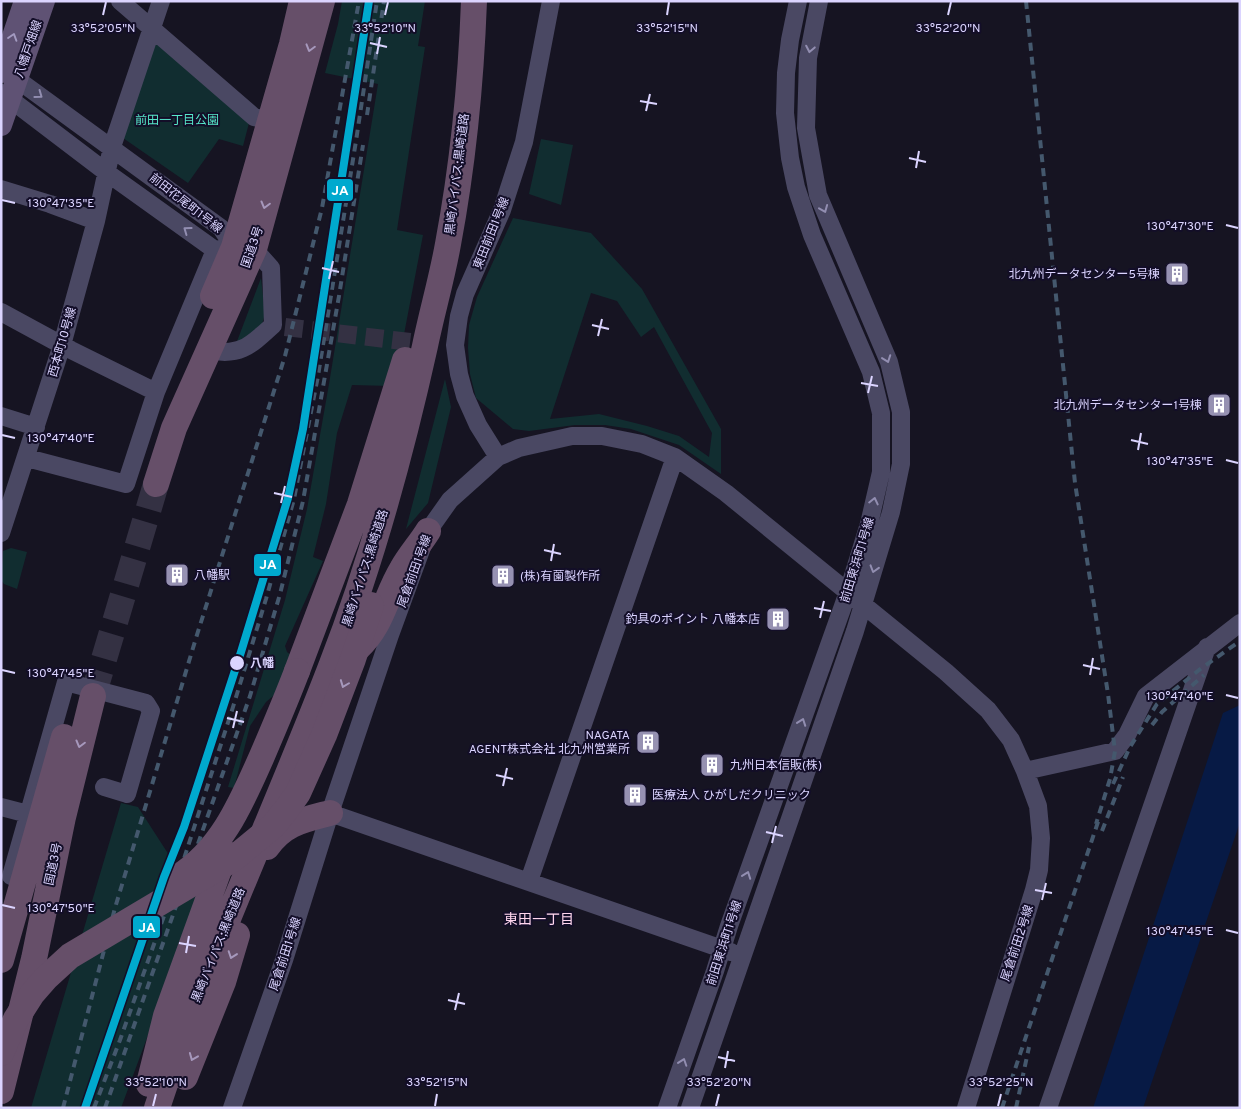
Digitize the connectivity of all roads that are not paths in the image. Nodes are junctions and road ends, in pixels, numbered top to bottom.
1 (25, 1) edge
2 (44, 1) edge
3 (120, 1) edge
4 (161, 1) edge
5 (302, 1) edge
6 (322, 1) edge
7 (457, 1) edge
8 (474, 1) edge
9 (551, 1) edge
10 (798, 1) edge
11 (819, 1) edge
12 (152, 28) junction
13 (6, 79) edge
14 (269, 121) junction
15 (1, 125) edge
16 (112, 147) junction
17 (106, 172) junction
18 (459, 173) junction
19 (1, 189) edge
20 (96, 221) junction
21 (234, 249) junction
22 (1, 312) edge
23 (414, 329) junction
24 (62, 345) junction
25 (209, 350) junction
26 (156, 392) junction
27 (1, 416) edge
28 (36, 427) junction
29 (498, 457) junction
30 (675, 457) junction
31 (26, 458) junction
32 (428, 531) junction
33 (1, 533) edge
34 (848, 592) junction
35 (863, 606) junction
36 (1240, 623) edge
37 (1208, 647) junction
38 (349, 656) dead end
39 (296, 684) junction
40 (1025, 771) junction
41 (104, 787) dead end
42 (1, 807) edge
43 (330, 813) junction
44 (28, 814) junction
45 (529, 881) junction
46 (1, 913) edge
47 (722, 949) junction
48 (742, 956) junction
49 (1, 960) edge
50 (1, 1026) edge
51 (1, 1053) edge
52 (1, 1091) edge
53 (148, 1104) edge
54 (173, 1108) edge
55 (232, 1108) edge
56 (667, 1108) edge
57 (690, 1108) edge
58 (966, 1108) edge
59 (1048, 1108) edge

13 -> 1 main road, 八幡戸畑線
2 - 13 main road, 八幡戸畑線
3 - 12 street
4 - 12 street, 西本町10号線
5 - 14 highway, 国道3号
6 -> 21 highway, 国道3号
7 - 23 highway, 黒崎バイパス;黒崎道路
8 - 18 highway, 黒崎バイパス;黒崎道路
9 - 29 street, 東田前田1号線
34 -> 10 street, 前田東浜町1号線
11 -> 35 street, 前田東浜町1号線
12 - 14 street
12 - 16 street, 西本町10号線
13 - 15 main road, 八幡戸畑線
13 -> 16 street, 前田花尾町1号線
13 - 17 street, 前田花尾町1号線
14 - 21 highway, 国道3号
16 - 17 street, 西本町10号線
16 - 21 street, 前田花尾町1号線
17 - 20 street, 西本町10号線
21 -> 17 street, 前田花尾町1号線
18 -> 51 highway, bridge
18 - 53 highway, 黒崎バイパス;黒崎道路
19 - 20 street
20 - 24 street, 西本町10号線
21 - 25 highway, 国道3号
21 - 25 street
21 - 25 highway, 国道3号
21 - 26 street
22 - 24 street
23 - 39 highway
23 - 53 highway, 黒崎バイパス;黒崎道路
24 - 26 street
24 - 28 street, 西本町10号線
26 - 31 street
27 - 28 street
28 - 31 street, 西本町10号線
29 - 30 street, 尾倉前田1号線
29 - 32 street, 尾倉前田1号線
30 - 34 street, 尾倉前田1号線
30 - 45 street
31 - 33 street, 西本町10号線
32 - 38 highway
32 - 43 street, 尾倉前田1号線
34 - 35 street, 尾倉前田1号線
47 -> 34 street, 前田東浜町1号線
35 - 40 street, 尾倉前田2号線
35 - 48 street, 前田東浜町1号線
36 - 37 street
37 - 40 street
37 - 59 street
39 - 50 highway, bridge
39 - 53 highway
40 - 58 street, 尾倉前田2号線
41 - 44 street
42 - 44 street
43 - 45 street
43 -> 54 highway
43 - 55 street, 尾倉前田1号線
44 - 46 street
45 - 47 street
47 - 48 street
56 -> 47 street, 前田東浜町1号線
48 - 57 street, 前田東浜町1号線
49 -> 52 highway, 国道3号

